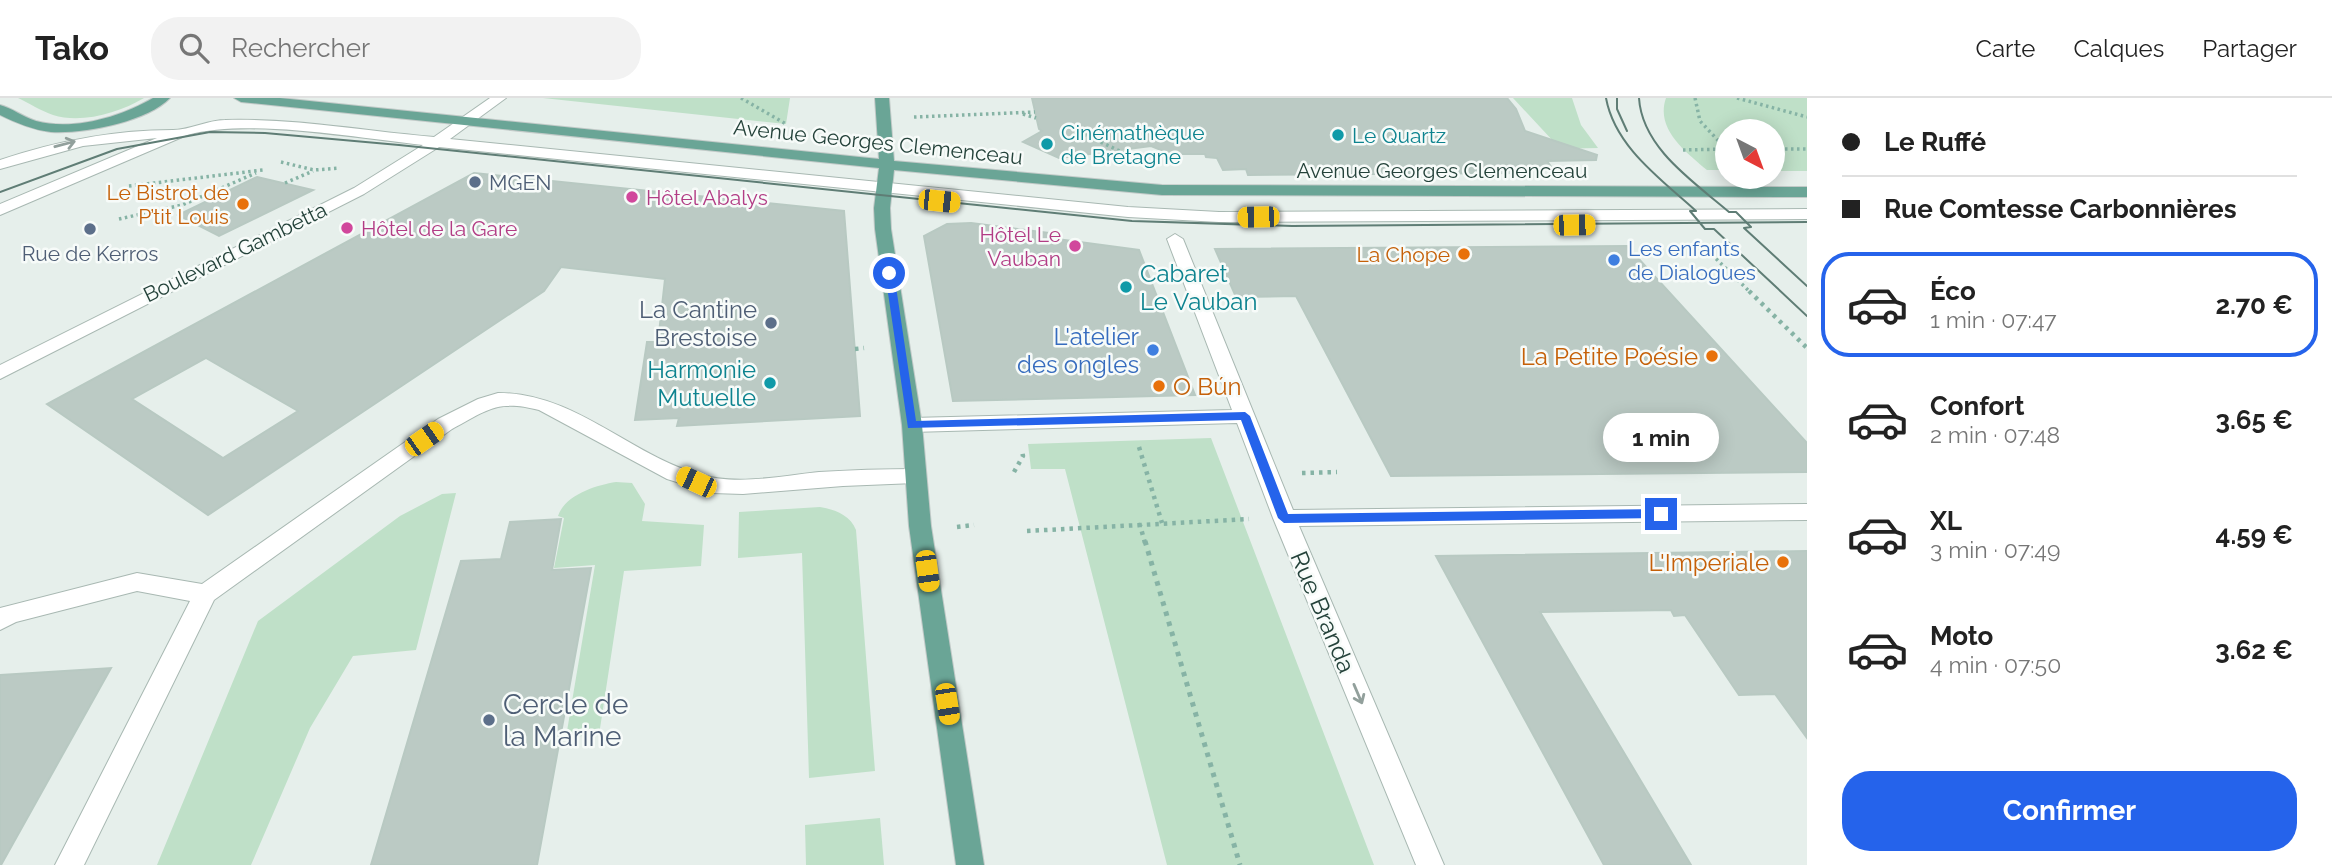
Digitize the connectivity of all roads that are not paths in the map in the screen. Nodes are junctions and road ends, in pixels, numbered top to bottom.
1 (163, 98) edge
2 (241, 98) edge
3 (499, 98) edge
4 (881, 98) edge
5 (0, 109) edge
6 (463, 121) junction
7 (182, 132) junction
8 (433, 145) junction
9 (0, 164) edge
10 (887, 164) junction
11 (883, 191) junction
12 (1807, 192) edge
13 (0, 210) edge
14 (1807, 214) edge
15 (1807, 222) edge
16 (1175, 239) dead end
17 (0, 373) edge
18 (1245, 416) junction
19 (912, 425) junction
20 (915, 476) junction
21 (1807, 512) edge
22 (1284, 518) junction
23 (205, 594) junction
24 (0, 620) edge
25 (69, 865) edge
26 (970, 865) edge
27 (1430, 865) edge

1 - 5 main road
2 - 6 main road, Avenue Georges Clemenceau
3 - 6 street, Boulevard Gambetta
4 - 10 main road
6 - 8 street, Boulevard Gambetta
6 - 10 main road, Avenue Georges Clemenceau
7 - 8 street
9 -> 7 street
7 - 13 street
8 - 11 street
8 - 17 street, Boulevard Gambetta
10 - 11 main road
10 - 12 main road, Avenue Georges Clemenceau
11 - 14 street
11 - 15 street
11 - 19 main road
16 - 18 street, Rue Branda
18 - 19 street
18 - 22 street, Rue Branda
19 - 20 main road
20 - 23 street
20 - 26 main road
21 - 22 street
22 -> 27 street, Rue Branda
23 - 24 street
23 - 25 street

